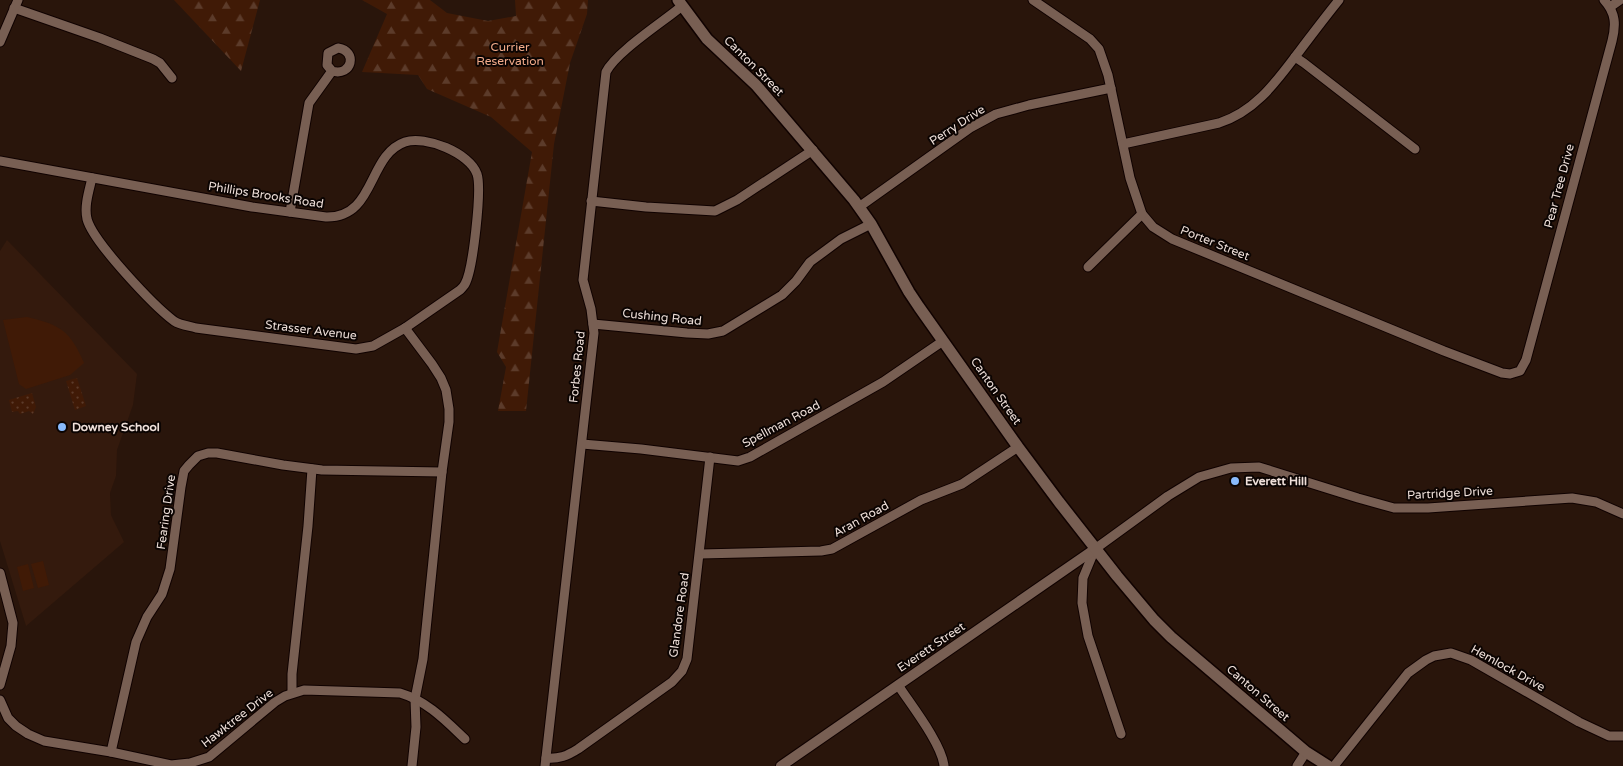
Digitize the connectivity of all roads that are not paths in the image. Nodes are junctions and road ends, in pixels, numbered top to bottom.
1 (1033, 0) edge
2 (1339, 0) edge
3 (1620, 0) edge
4 (680, 3) edge
5 (16, 4) edge
6 (1607, 4) edge
7 (1618, 15) edge
8 (0, 42) edge
9 (1295, 57) junction
10 (332, 71) dead end
11 (172, 78) dead end
12 (1111, 88) junction
13 (1124, 144) junction
14 (1415, 149) dead end
15 (813, 150) junction
16 (0, 161) edge
17 (92, 178) junction
18 (591, 201) junction
19 (859, 207) junction
20 (290, 212) junction
21 (1142, 214) junction
22 (871, 224) junction
23 (1088, 267) dead end
24 (594, 324) junction
25 (405, 328) junction
26 (943, 341) junction
27 (1520, 370) joint
28 (582, 444) junction
29 (1018, 447) junction
30 (710, 457) junction
31 (312, 468) junction
32 (442, 472) junction
33 (1623, 514) edge
34 (1095, 549) junction
35 (700, 554) junction
36 (0, 573) edge
37 (0, 685) edge
38 (898, 685) junction
39 (292, 694) junction
40 (415, 699) junction
41 (0, 700) edge
42 (1120, 734) dead end
43 (1623, 736) edge
44 (465, 739) dead end
45 (111, 752) junction
46 (1306, 752) junction
47 (545, 762) edge
48 (412, 766) edge
49 (781, 766) edge
50 (944, 766) edge
51 (1297, 766) edge
52 (1328, 766) edge
53 (1334, 766) edge

1 - 12 street, Porter Street
2 - 9 street
3 - 6 street
4 - 15 main road, Canton Street
4 - 18 street, Forbes Road
5 - 8 street
5 - 11 street
6 - 7 street, Pear Tree Drive
7 - 27 street, Pear Tree Drive
9 - 13 street
9 - 14 street
10 - 20 street
12 - 13 street, Porter Street
12 - 19 street, Perry Drive
13 - 21 street, Porter Street
15 - 18 street
15 - 19 main road, Canton Street
16 - 17 street, Phillips Brooks Road
17 - 20 street, Phillips Brooks Road
17 - 25 street, Strasser Avenue
18 - 24 street, Forbes Road
19 - 22 main road, Canton Street
20 - 25 street, Phillips Brooks Road
21 - 23 street
21 - 27 street, Porter Street
22 - 24 street, Cushing Road
22 - 26 main road, Canton Street
24 - 28 street, Forbes Road
25 - 32 street
26 - 29 main road, Canton Street
26 - 30 street, Spellman Road
28 - 30 street, Spellman Road
28 - 47 street, Forbes Road
29 - 34 main road, Canton Street
29 - 35 street, Aran Road
30 - 35 street, Glandore Road
31 - 32 street, Fearing Drive
31 - 39 street
31 - 45 street, Fearing Drive
32 - 40 street
33 - 34 street, Partridge Drive
34 - 38 street, Everett Street
34 - 42 street
34 - 46 main road, Canton Street
35 - 47 street, Glandore Road
36 - 37 street
38 - 49 street, Everett Street
38 - 50 street
39 - 40 street, Hawktree Drive
39 - 45 street, Hawktree Drive
40 - 44 street, Hawktree Drive
40 - 48 street
41 - 45 street, Hawktree Drive
43 - 53 street, Hemlock Drive
46 - 51 street
46 - 52 main road, Canton Street

